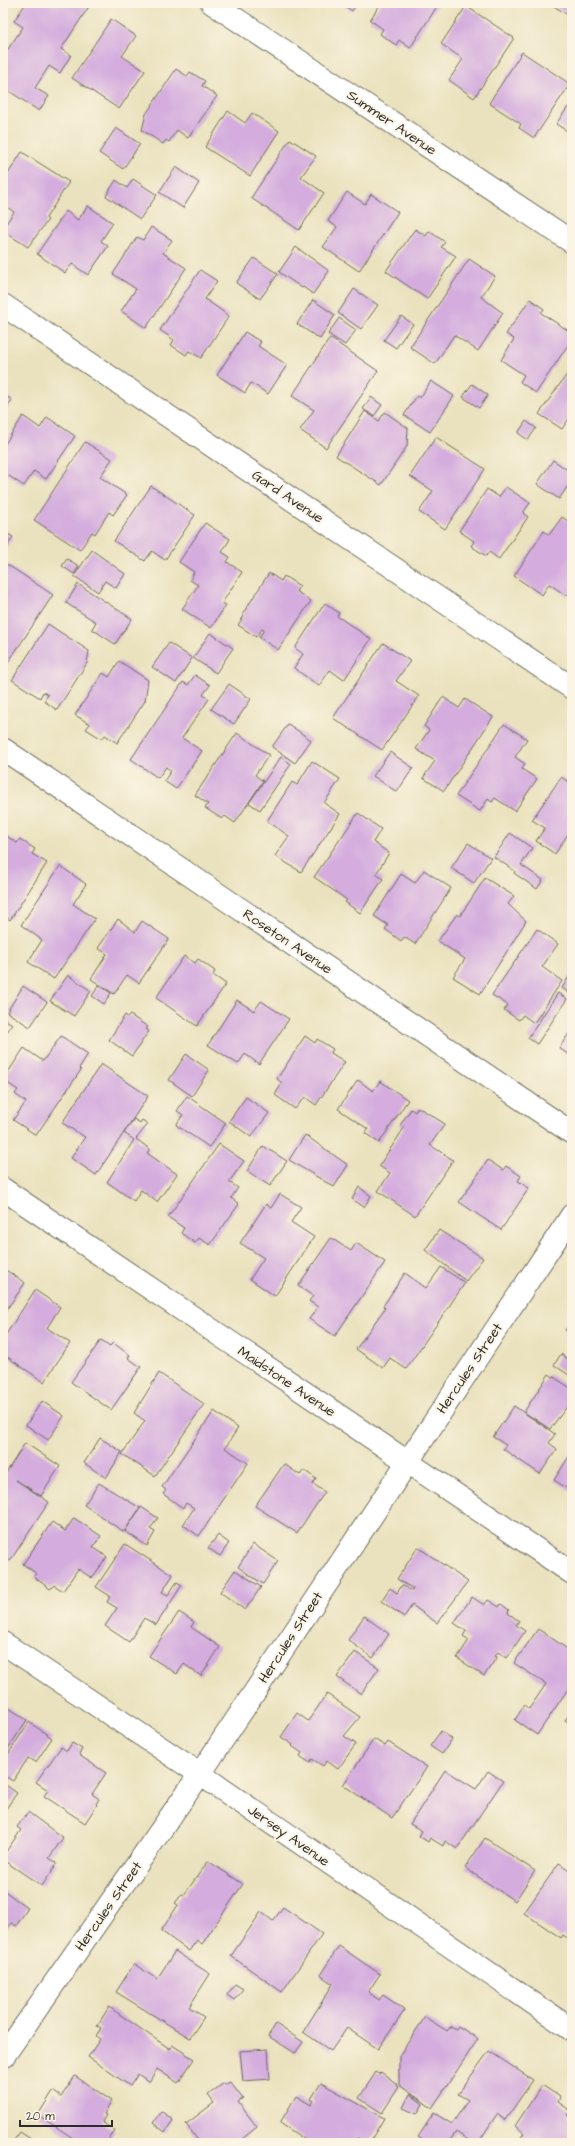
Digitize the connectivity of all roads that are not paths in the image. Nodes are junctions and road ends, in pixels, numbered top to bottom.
1 (212, 3) edge
2 (572, 242) edge
3 (3, 305) edge
4 (572, 688) edge
5 (3, 749) edge
6 (572, 1133) edge
7 (3, 1188) edge
8 (572, 1215) edge
9 (406, 1462) junction
10 (572, 1573) edge
11 (3, 1642) edge
12 (200, 1774) junction
13 (572, 2030) edge
14 (3, 2057) edge

1 - 2 street, Summer Avenue
3 - 4 street, Gard Avenue
5 - 6 street, Roseton Avenue
7 - 9 street, Maidstone Avenue
8 - 9 street, Hercules Street
9 - 10 street, Maidstone Avenue
9 - 12 street, Hercules Street
11 - 12 street, Jersey Avenue
12 - 13 street, Jersey Avenue
12 - 14 street, Hercules Street

